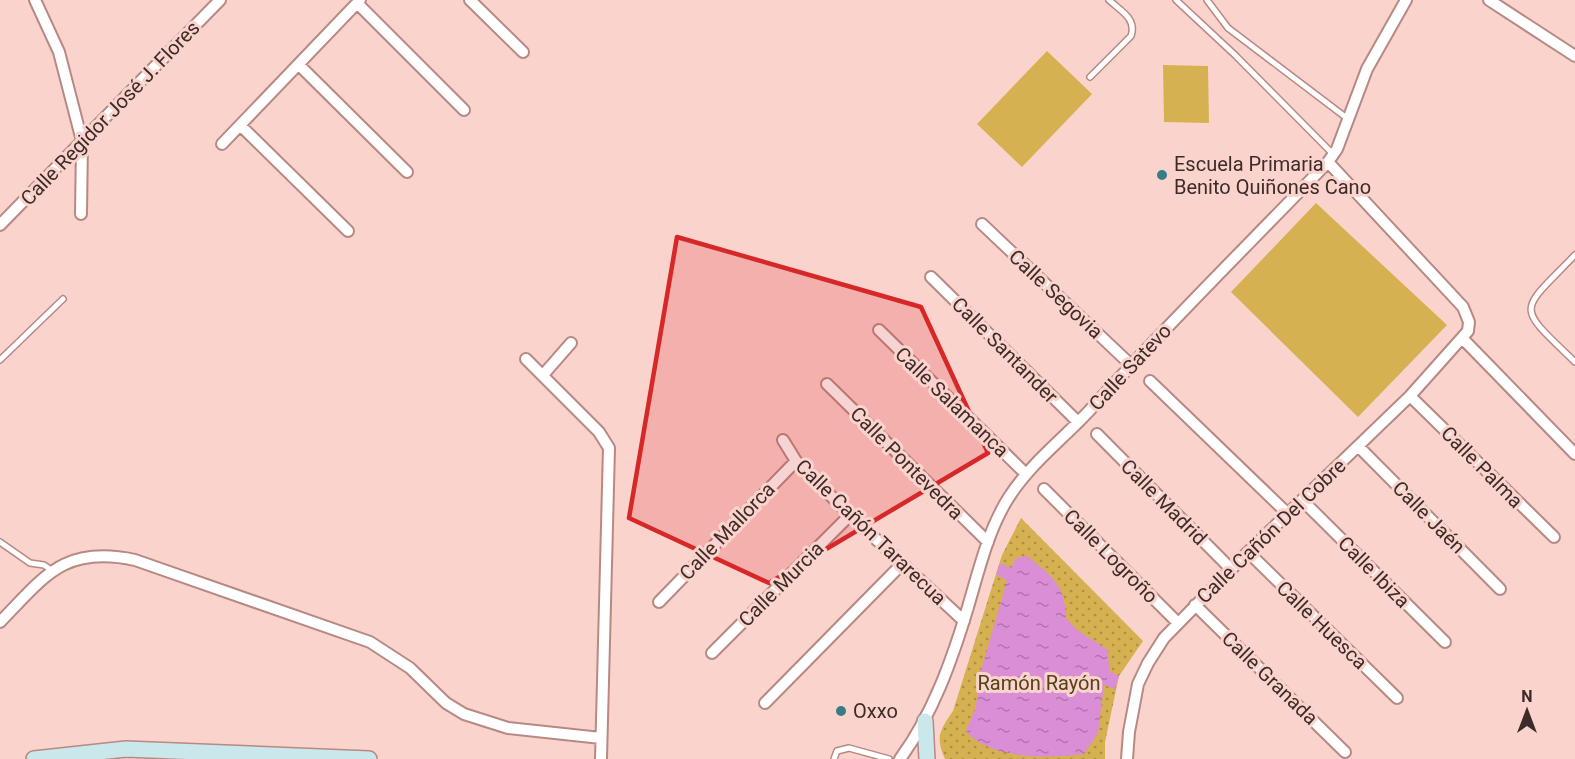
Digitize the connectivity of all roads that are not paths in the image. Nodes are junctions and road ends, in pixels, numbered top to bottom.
1 (34, 0) edge
2 (220, 0) edge
3 (471, 0) edge
4 (1109, 0) edge
5 (1176, 0) edge
6 (1207, 0) edge
7 (1489, 0) edge
8 (1405, 1) edge
9 (359, 2) edge
10 (523, 52) dead end
11 (1575, 56) edge
12 (298, 65) junction
13 (1090, 77) dead end
14 (464, 110) dead end
15 (1348, 119) junction
16 (241, 126) junction
17 (82, 141) junction
18 (222, 144) dead end
19 (1330, 158) junction
20 (407, 172) dead end
21 (81, 214) dead end
22 (982, 224) dead end
23 (0, 225) edge
24 (348, 231) dead end
25 (1575, 255) edge
26 (931, 277) dead end
27 (63, 299) dead end
28 (879, 330) dead end
29 (1465, 335) junction
30 (571, 343) dead end
31 (526, 358) dead end
32 (0, 360) edge
33 (1575, 362) edge
34 (1131, 365) junction
35 (543, 375) junction
36 (1150, 381) dead end
37 (827, 384) dead end
38 (1410, 396) junction
39 (1078, 422) junction
40 (1097, 434) dead end
41 (783, 440) dead end
42 (1358, 446) junction
43 (1575, 454) edge
44 (796, 461) junction
45 (1025, 473) junction
46 (1044, 489) dead end
47 (1302, 501) junction
48 (1288, 514) junction
49 (850, 515) junction
50 (1554, 537) dead end
51 (0, 542) edge
52 (988, 542) junction
53 (1248, 552) junction
54 (901, 565) junction
55 (1231, 569) junction
56 (51, 570) junction
57 (1500, 589) dead end
58 (659, 602) dead end
59 (1195, 605) junction
60 (964, 621) junction
61 (0, 622) edge
62 (1178, 623) junction
63 (1445, 642) dead end
64 (712, 653) dead end
65 (1397, 698) dead end
66 (765, 703) dead end
67 (925, 721) junction
68 (601, 738) junction
69 (1345, 752) dead end
70 (34, 759) edge
71 (369, 759) edge
72 (601, 759) edge
73 (834, 759) edge
74 (889, 759) edge
75 (900, 759) edge
76 (927, 759) edge
77 (1127, 759) edge

1 - 17 street
2 - 17 street, Calle Regidor José J. Flores
3 - 10 street
4 - 13 lane
5 - 19 lane
6 - 15 lane
7 - 11 street
8 - 15 street, Calle Satevo
9 - 12 street
9 - 14 street
12 - 16 street
12 - 20 street
15 - 19 street, Calle Satevo
16 - 18 street
16 - 24 street
17 - 21 street
17 - 23 street, Calle Regidor José J. Flores
19 - 29 street
19 - 34 street, Calle Satevo
22 - 34 street, Calle Segovia
25 - 33 lane
26 - 39 street, Calle Santander
27 - 32 lane
28 - 45 street, Calle Salamanca
29 - 38 street, Calle Cañón Del Cobre
29 - 43 street
30 - 35 street
31 - 35 street
34 - 39 street, Calle Satevo
35 - 68 street
36 - 48 street
37 - 52 street, Calle Pontevedra
38 - 42 street, Calle Cañón Del Cobre
38 - 50 street, Calle Palma
39 - 45 street, Calle Satevo
40 - 55 street, Calle Madrid
41 - 44 street, Calle Cañón Tararecua
42 - 47 street, Calle Cañón Del Cobre
42 - 57 street, Calle Jaén
44 - 49 street, Calle Cañón Tararecua
44 - 58 street, Calle Mallorca
45 - 52 street, Calle Satevo
46 - 62 street, Calle Logroño
47 - 48 street, Calle Cañón Del Cobre
47 - 63 street, Calle Ibiza
48 - 53 street, Calle Cañón Del Cobre
49 - 54 street, Calle Cañón Tararecua
49 - 64 street, Calle Murcia
51 - 56 lane
52 - 60 street, Calle Satevo
53 - 55 street, Calle Cañón Del Cobre
53 - 65 street, Calle Huesca
54 - 60 street, Calle Cañón Tararecua
54 - 66 street
55 - 59 street, Calle Cañón Del Cobre
56 - 61 street
56 - 68 street
59 - 62 street, Calle Cañón Del Cobre
59 - 69 street, Calle Granada
60 - 67 street, Calle Satevo
62 - 77 street, Calle Cañón Del Cobre
67 - 75 street, Calle Satevo
67 - 76 main road
68 - 72 street
70 - 71 main road
73 - 74 lane

